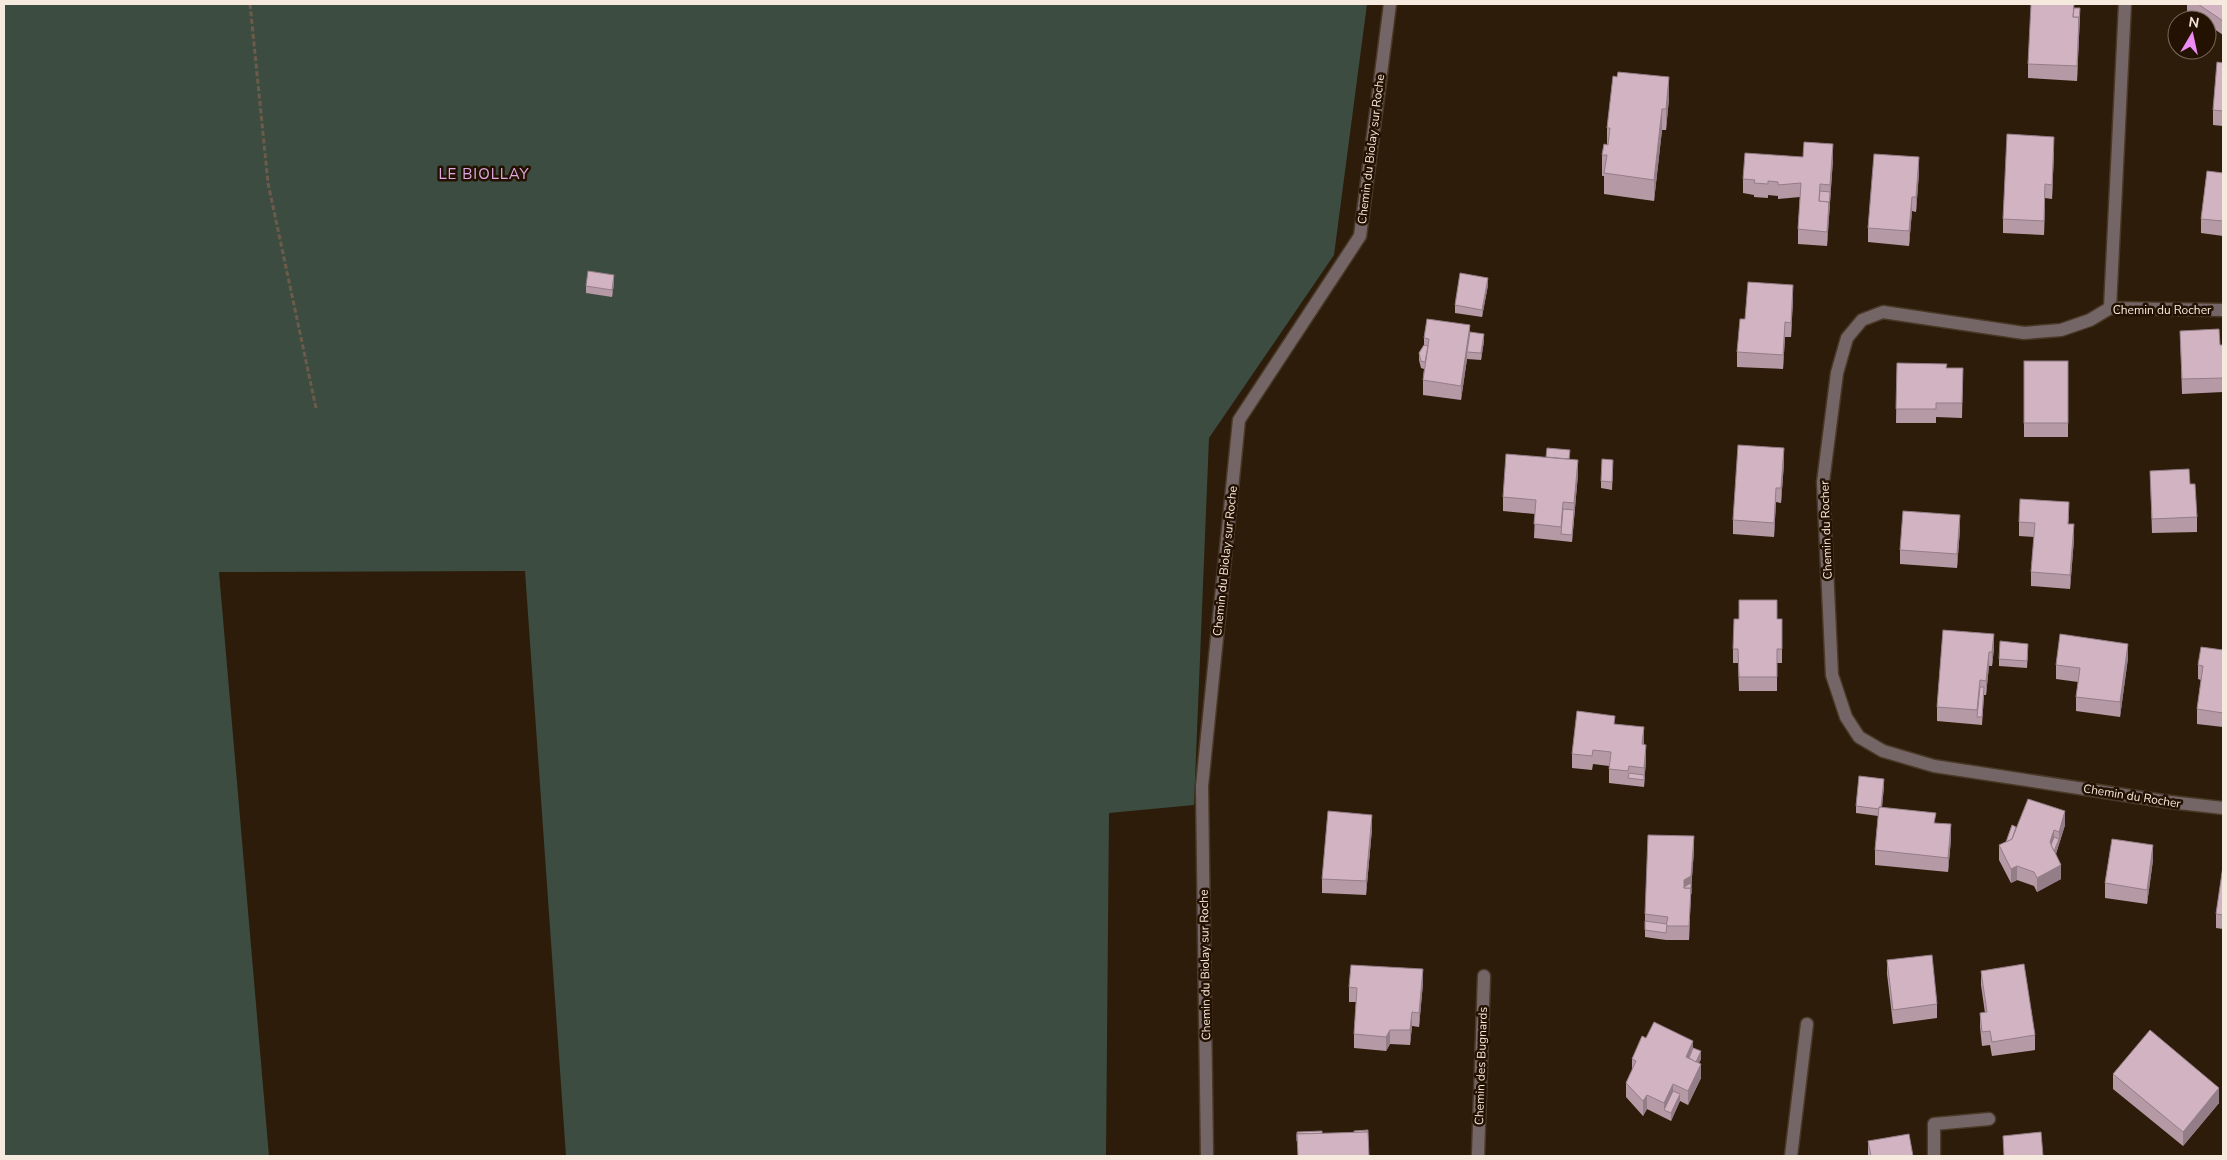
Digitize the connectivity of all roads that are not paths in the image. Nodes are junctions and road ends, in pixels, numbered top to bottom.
1 (1390, 4) edge
2 (2126, 4) edge
3 (2110, 308) junction
4 (2223, 310) edge
5 (2223, 808) edge
6 (1484, 976) dead end
7 (1808, 1024) dead end
8 (1989, 1119) dead end
9 (1207, 1156) edge
10 (1478, 1156) edge
11 (1792, 1156) edge
12 (1934, 1156) edge

1 - 9 street, Chemin du Biolay sur Roche
2 - 3 street
3 - 4 street, Chemin du Rocher
3 - 5 street, Chemin du Rocher
6 - 10 street, Chemin des Bugnards
7 - 11 street
8 - 12 street

